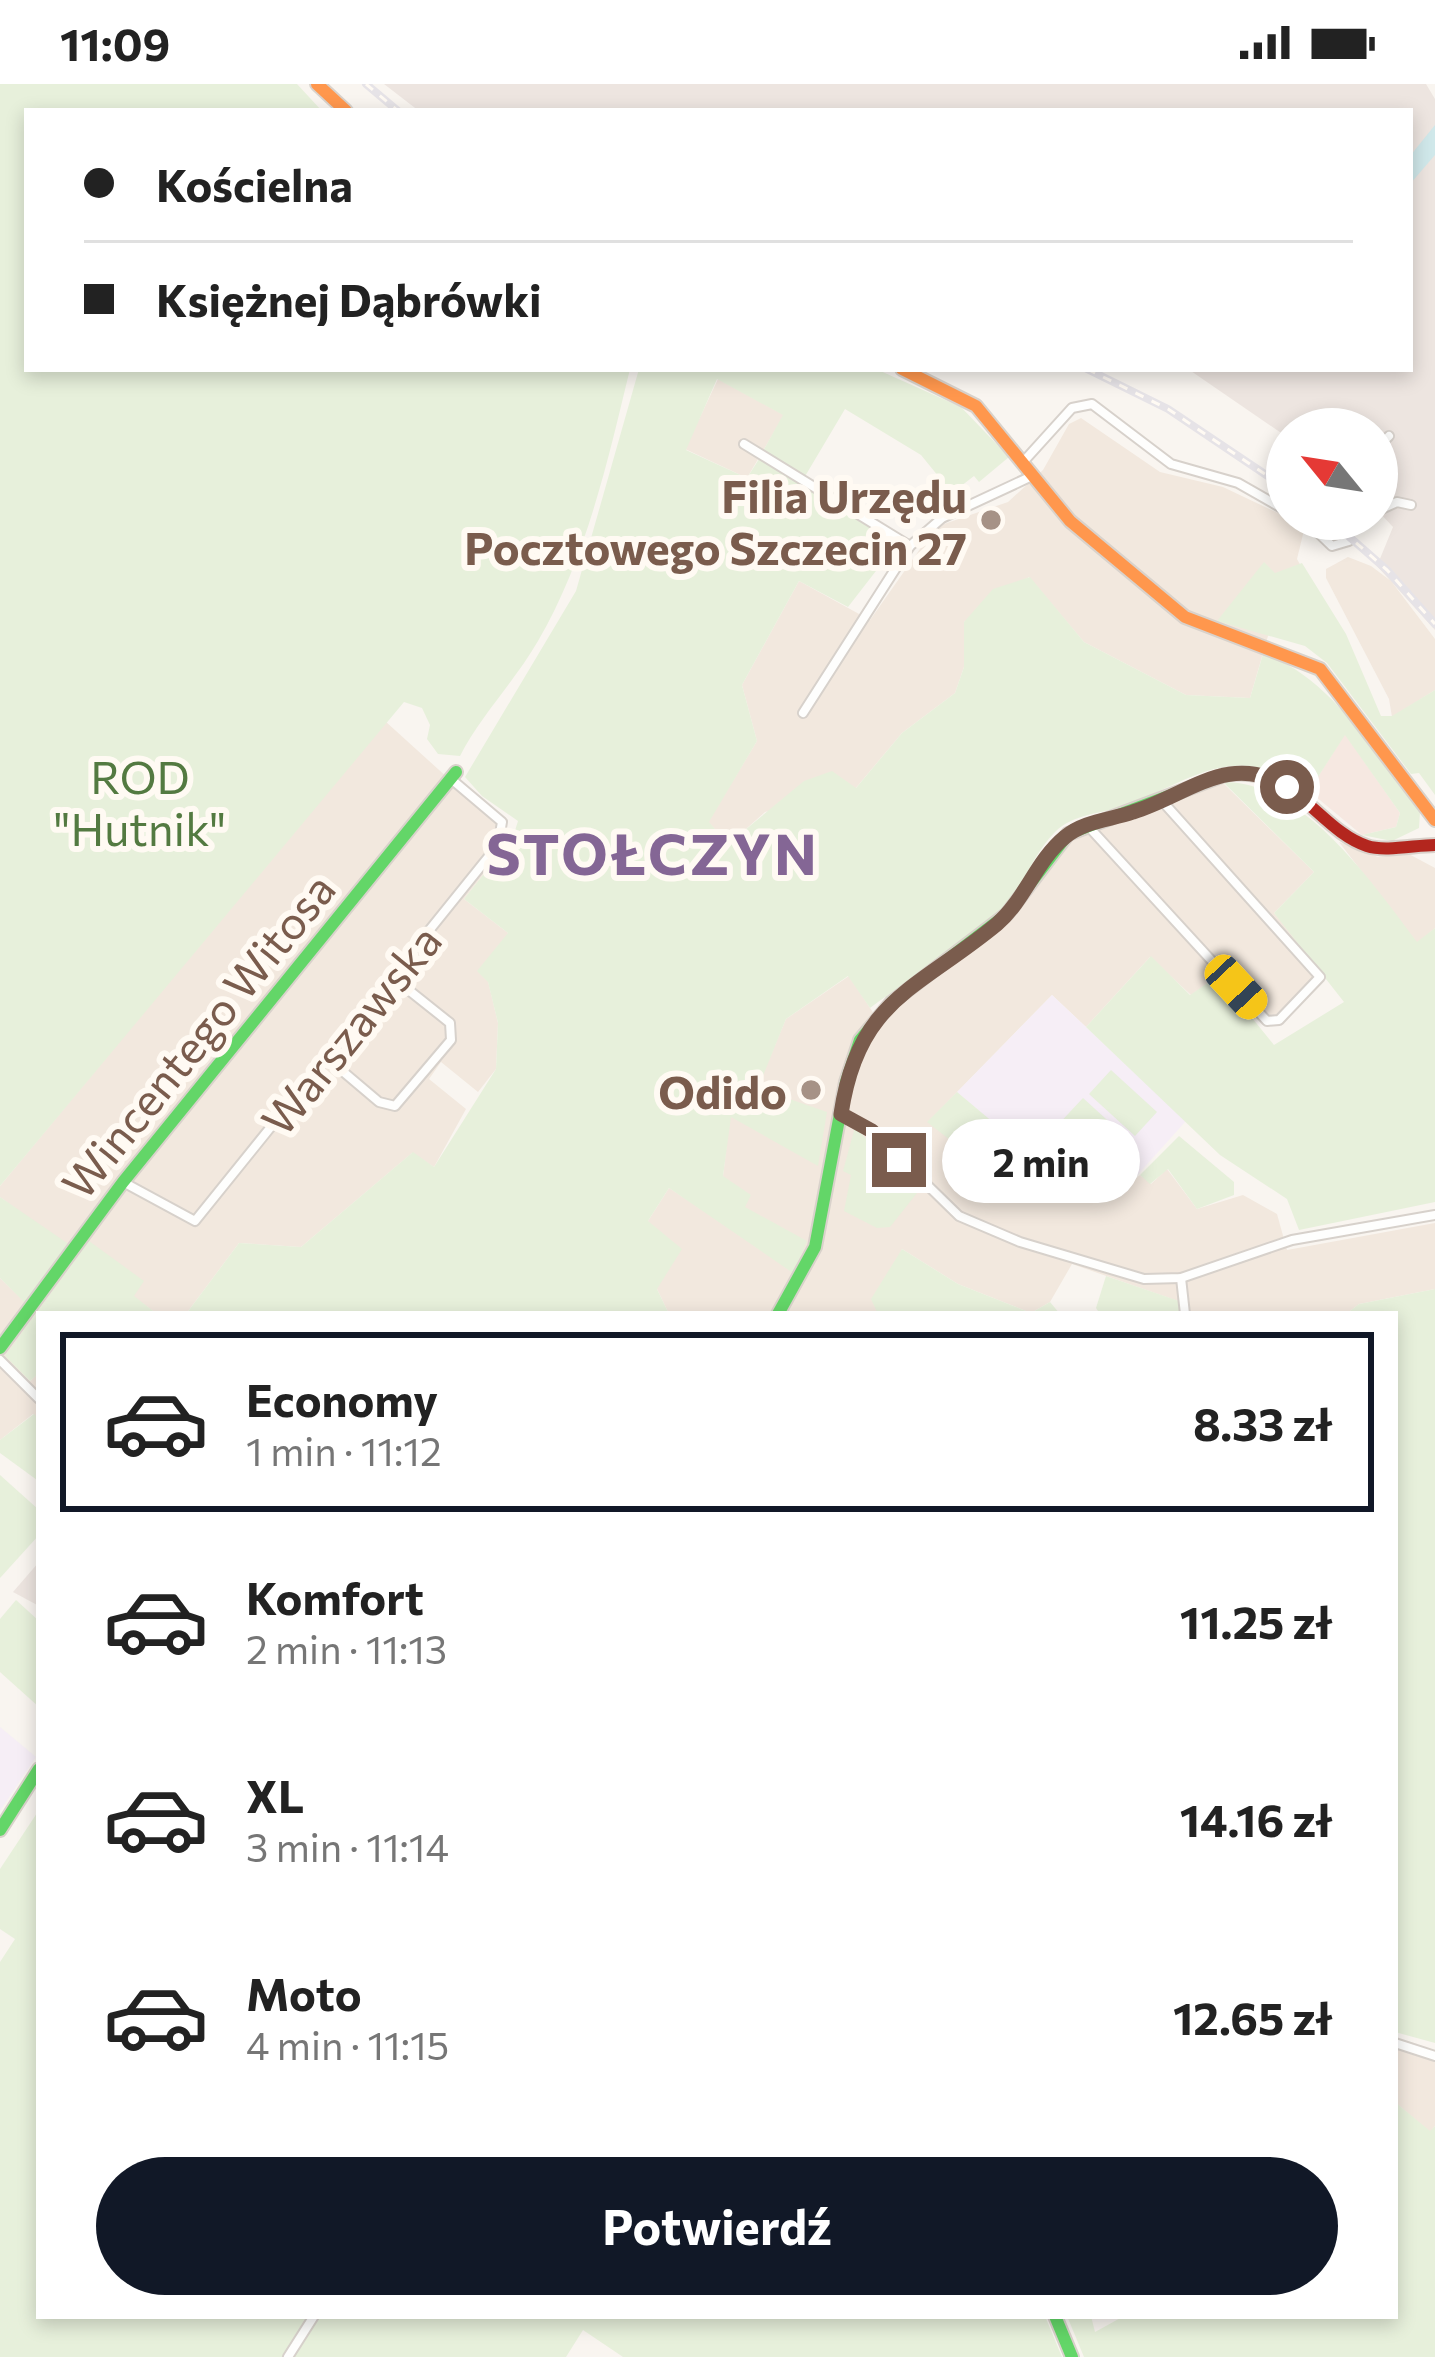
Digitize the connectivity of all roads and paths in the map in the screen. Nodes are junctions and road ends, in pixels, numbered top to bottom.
1 (316, 84) edge
2 (343, 108) edge
3 (908, 372) edge
4 (744, 444) dead end
5 (1024, 461) junction
6 (1034, 474) junction
7 (1266, 499) edge
8 (1398, 502) edge
9 (1411, 505) dead end
10 (1326, 540) edge
11 (1349, 541) dead end
12 (910, 546) junction
13 (802, 713) dead end
14 (453, 775) joint
15 (1162, 801) junction
16 (1435, 822) edge
17 (1087, 825) junction
18 (1435, 845) edge
19 (1405, 848) junction
20 (391, 976) junction
21 (327, 1058) junction
22 (841, 1114) junction
23 (123, 1182) junction
24 (1435, 1215) edge
25 (1181, 1278) junction
26 (780, 1311) edge
27 (1185, 1311) edge
28 (0, 1348) edge
29 (0, 1360) edge
30 (36, 1396) edge
31 (36, 1774) edge
32 (0, 1830) edge
33 (1398, 2044) edge
34 (1435, 2056) edge
35 (312, 2319) edge
36 (1056, 2319) edge
37 (288, 2357) edge
38 (1072, 2357) edge

1 - 2 street
3 - 5 street
4 - 12 street
5 - 6 street
5 - 7 street
6 - 12 street
6 - 16 street
8 - 9 street
10 - 11 street
12 - 13 street
14 - 20 street, Warszawska
14 - 23 street, Wincentego Witosa
15 - 17 street
15 - 17 street
15 - 19 street
16 - 19 street
17 - 22 street
18 - 19 street
20 - 21 street, Warszawska
20 - 21 street
21 - 23 street, Warszawska
22 - 25 street
22 - 26 street
23 - 28 street, Wincentego Witosa
24 - 25 street
25 - 27 street
29 - 30 street
31 - 32 street
33 - 34 street
35 - 37 street
36 - 38 street

